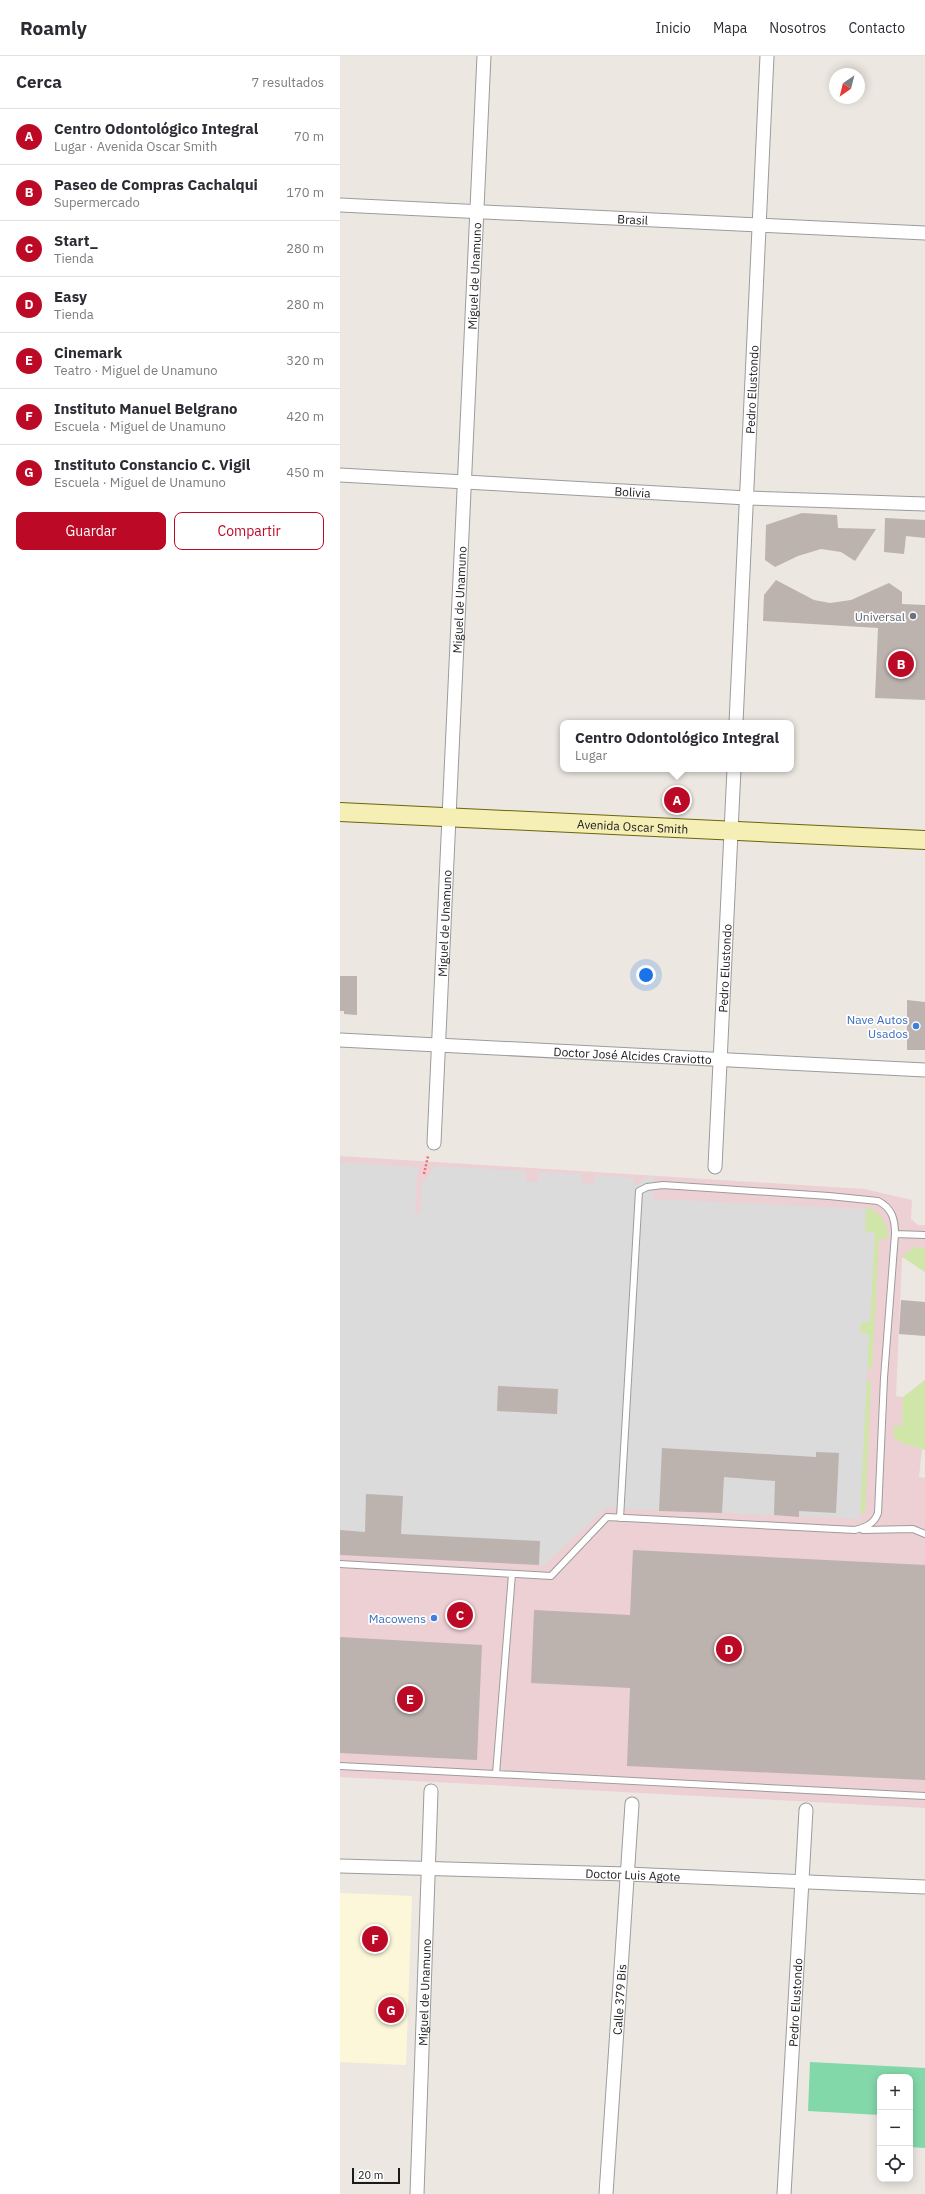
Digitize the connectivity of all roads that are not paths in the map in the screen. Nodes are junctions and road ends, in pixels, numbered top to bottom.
1 (484, 56) edge
2 (767, 56) edge
3 (340, 205) edge
4 (478, 212) junction
5 (758, 226) junction
6 (925, 234) edge
7 (340, 475) edge
8 (466, 481) junction
9 (747, 498) junction
10 (925, 504) edge
11 (736, 720) edge
12 (734, 772) edge
13 (340, 812) edge
14 (451, 818) junction
15 (731, 831) junction
16 (925, 840) edge
17 (340, 1040) edge
18 (440, 1045) junction
19 (719, 1058) junction
20 (925, 1070) edge
21 (434, 1143) road end
22 (714, 1167) dead end
23 (895, 1234) junction
24 (925, 1235) edge
25 (620, 1518) junction
26 (855, 1530) junction
27 (925, 1534) edge
28 (340, 1564) edge
29 (512, 1574) junction
30 (340, 1766) edge
31 (496, 1774) junction
32 (431, 1791) dead end
33 (925, 1796) edge
34 (632, 1804) dead end
35 (806, 1810) dead end
36 (340, 1866) edge
37 (428, 1867) junction
38 (627, 1874) junction
39 (801, 1882) junction
40 (925, 1887) edge
41 (417, 2194) edge
42 (606, 2194) edge
43 (784, 2194) edge

1 - 4 street, Miguel de Unamuno
2 - 5 street, Pedro Elustondo
3 - 4 street, Brasil
4 - 5 street, Brasil
4 - 8 street, Miguel de Unamuno
5 - 6 street, Brasil
5 - 9 street, Pedro Elustondo
7 - 8 street, Bolivia
8 - 9 street, Bolivia
8 - 14 street, Miguel de Unamuno
9 - 10 street, Bolivia
9 - 11 street, Pedro Elustondo
12 - 15 street, Pedro Elustondo
13 - 14 main road, Avenida Oscar Smith
14 - 15 main road, Avenida Oscar Smith
14 - 18 street, Miguel de Unamuno
15 - 16 main road, Avenida Oscar Smith
15 - 19 street, Pedro Elustondo
17 - 18 street, Doctor José Alcides Craviotto
18 - 19 street, Doctor José Alcides Craviotto
18 - 21 street, Miguel de Unamuno
19 - 20 street, Doctor José Alcides Craviotto
19 - 22 street, Pedro Elustondo
23 - 24 lane
23 - 25 lane
23 - 26 lane
25 - 26 lane
25 - 29 lane
26 - 27 lane
28 - 29 lane
29 - 31 lane
30 - 31 lane
31 - 33 lane
32 - 37 street, Miguel de Unamuno
34 - 38 street, Calle 379 Bis
35 - 39 street, Pedro Elustondo
36 - 37 street, Doctor Luis Agote
37 - 38 street, Doctor Luis Agote
37 - 41 street, Miguel de Unamuno
38 - 39 street, Doctor Luis Agote
38 - 42 street, Calle 379 Bis
39 - 40 street, Doctor Luis Agote
39 - 43 street, Pedro Elustondo

